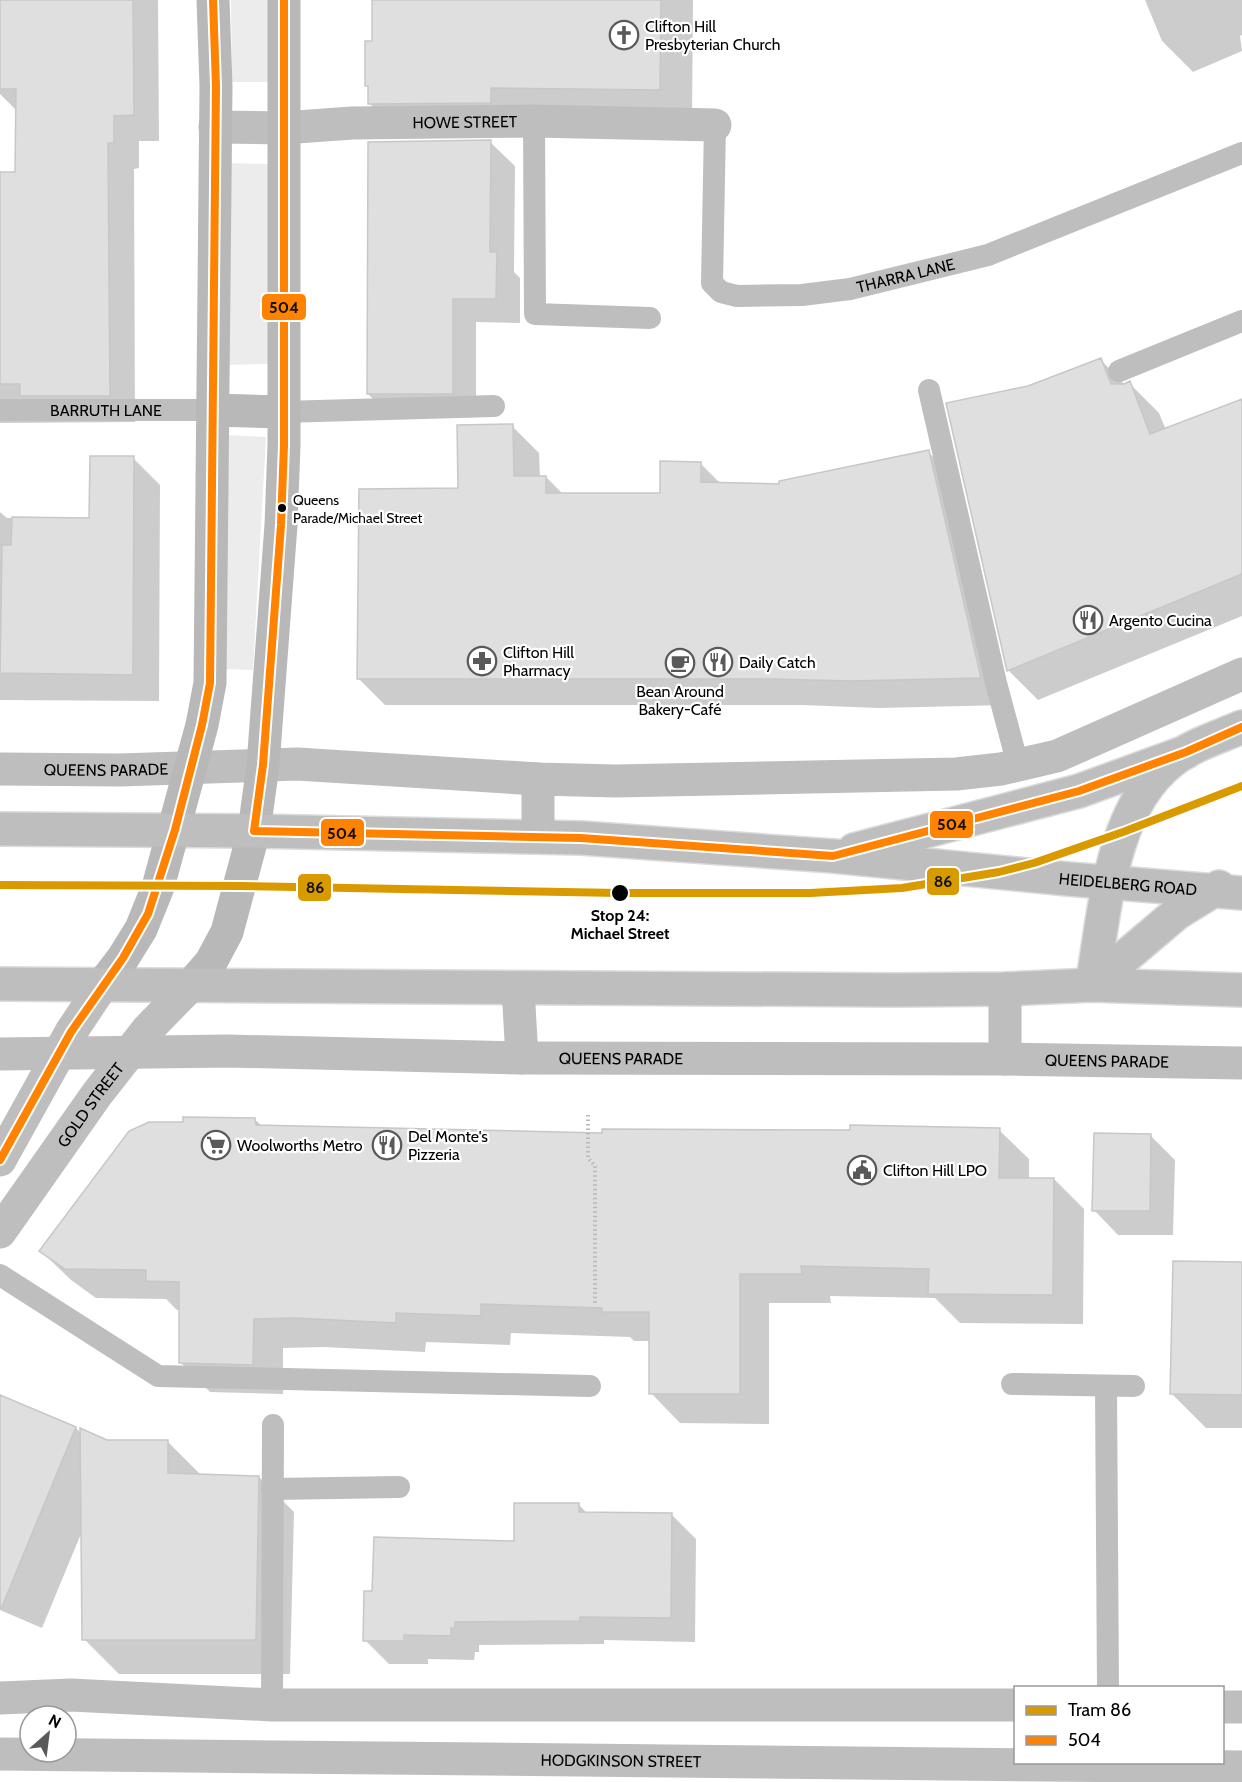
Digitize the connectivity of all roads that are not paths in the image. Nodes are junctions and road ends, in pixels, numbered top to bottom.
1 (213, 0) edge
2 (284, 0) edge
3 (534, 122) junction
4 (715, 125) joint
5 (215, 127) junction
6 (283, 128) junction
7 (1242, 153) edge
8 (650, 318) dead end
9 (1242, 321) edge
10 (1119, 371) dead end
11 (929, 390) dead end
12 (494, 405) dead end
13 (0, 410) edge
14 (212, 410) junction
15 (282, 412) junction
16 (1242, 674) edge
17 (1242, 727) edge
18 (1186, 752) junction
19 (263, 765) junction
20 (1018, 765) junction
21 (190, 768) junction
22 (0, 769) edge
23 (538, 779) junction
24 (0, 829) edge
25 (175, 830) junction
26 (254, 831) junction
27 (538, 836) junction
28 (833, 856) junction
29 (1242, 877) edge
30 (1110, 882) junction
31 (1226, 892) edge
32 (0, 984) edge
33 (103, 984) junction
34 (191, 985) junction
35 (1092, 985) junction
36 (518, 988) junction
37 (1005, 989) junction
38 (1242, 990) edge
39 (130, 1052) junction
40 (59, 1053) junction
41 (0, 1054) edge
42 (522, 1058) junction
43 (1005, 1059) junction
44 (1242, 1063) edge
45 (0, 1160) edge
46 (0, 1232) edge
47 (0, 1275) edge
48 (1012, 1384) dead end
49 (590, 1386) dead end
50 (1134, 1386) dead end
51 (1106, 1387) junction
52 (273, 1425) dead end
53 (399, 1487) dead end
54 (272, 1489) junction
55 (1108, 1686) edge
56 (0, 1698) edge
57 (272, 1705) junction
58 (1014, 1705) edge
59 (1224, 1707) edge
60 (1242, 1707) edge
61 (0, 1754) edge
62 (1242, 1767) edge

1 - 5 street
2 - 6 street
3 - 4 street, HOWE STREET
3 - 6 street, HOWE STREET
3 - 8 lane
4 - 7 lane, THARRA LANE
5 - 6 street, HOWE STREET
5 - 14 street
6 - 15 street
9 - 10 lane
11 - 20 lane
12 - 15 lane
13 - 14 lane, BARRUTH LANE
14 - 15 street
14 - 21 street
15 - 19 street
16 - 20 street, QUEENS PARADE
17 - 18 street
18 - 28 street
18 - 30 street
19 - 21 street, QUEENS PARADE
19 - 23 street, QUEENS PARADE
19 - 26 street
20 - 23 street, QUEENS PARADE
21 - 22 street, QUEENS PARADE
21 - 25 street
23 - 27 street
24 - 25 street
25 - 26 street
25 - 33 street
26 - 27 street
26 - 34 street
27 - 28 street
28 - 30 street, HEIDELBERG ROAD
29 - 31 street
30 - 31 street, HEIDELBERG ROAD
30 - 35 street
31 - 35 street
32 - 33 street
33 - 34 street
33 - 40 street
34 - 36 street
34 - 39 street, GOLD STREET
35 - 37 street
35 - 38 street
36 - 37 street
36 - 42 street
37 - 43 street
39 - 40 street, QUEENS PARADE
39 - 42 street, QUEENS PARADE
39 - 46 street, GOLD STREET
40 - 41 street, QUEENS PARADE
40 - 45 street
42 - 43 street, QUEENS PARADE
43 - 44 street, QUEENS PARADE
47 - 49 lane
48 - 51 lane
50 - 51 lane
51 - 55 lane
52 - 54 lane
53 - 54 lane
54 - 57 lane
56 - 57 street
57 - 58 street
59 - 60 street
61 - 62 street, HODGKINSON STREET

